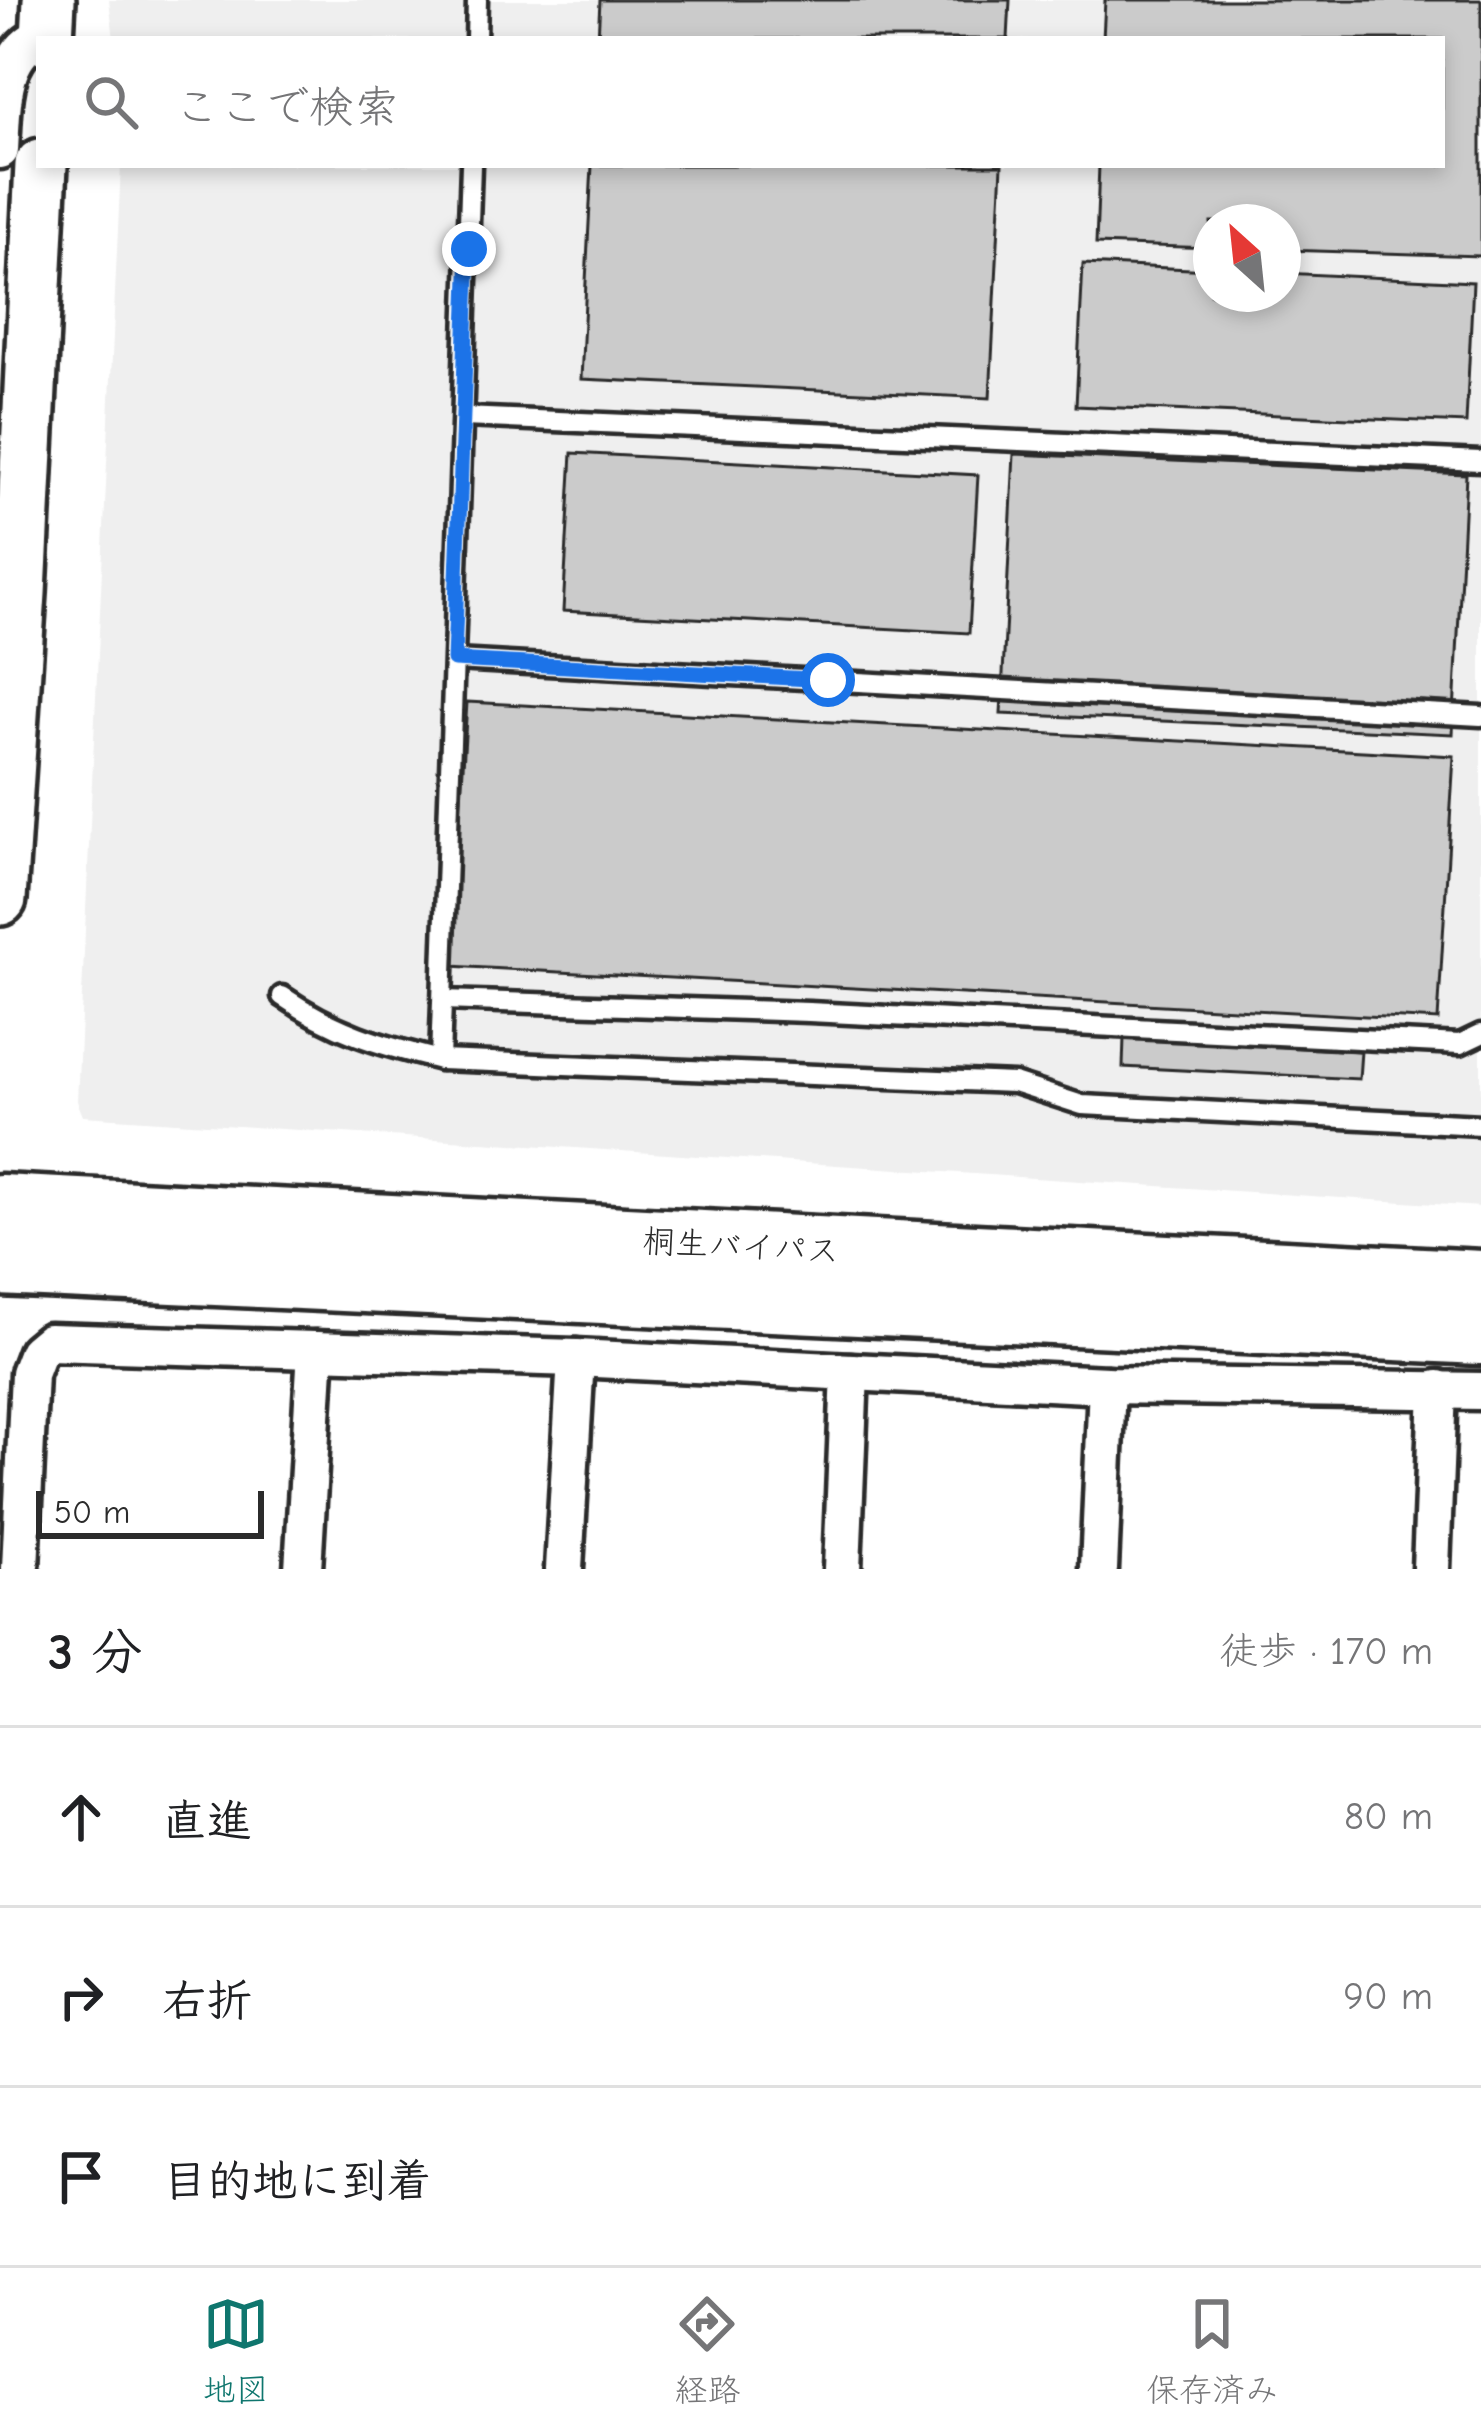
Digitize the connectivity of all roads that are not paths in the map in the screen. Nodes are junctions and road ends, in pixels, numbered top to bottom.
1 (477, 0) edge
2 (48, 24) edge
3 (476, 36) edge
4 (0, 150) edge
5 (41, 168) edge
6 (471, 168) edge
7 (463, 417) junction
8 (1481, 461) edge
9 (454, 660) junction
10 (1481, 716) edge
11 (0, 898) edge
12 (282, 996) dead end
13 (442, 1000) junction
14 (1481, 1034) edge
15 (440, 1060) junction
16 (1481, 1125) edge
17 (0, 1208) edge
18 (0, 1262) edge
19 (1481, 1284) edge
20 (1481, 1330) edge
21 (316, 1350) junction
22 (576, 1358) junction
23 (850, 1372) junction
24 (1107, 1385) junction
25 (1438, 1389) junction
26 (1481, 1391) edge
27 (20, 1569) edge
28 (303, 1569) edge
29 (564, 1569) edge
30 (842, 1569) edge
31 (1099, 1569) edge
32 (1431, 1569) edge

1 - 3 lane
2 - 4 street
5 - 11 street
6 - 7 lane
7 - 8 lane
7 - 9 lane
9 - 10 lane
9 - 13 lane
12 - 15 lane
13 - 14 lane
13 - 15 lane
15 - 16 lane
17 - 19 highway, 桐生バイパス
18 - 20 highway, 桐生バイパス
21 - 22 street
21 - 27 street
21 - 28 street
22 - 23 street
22 - 29 street
23 - 24 street
23 - 30 street
24 - 25 street
24 - 31 street
25 - 26 street
25 - 32 street

